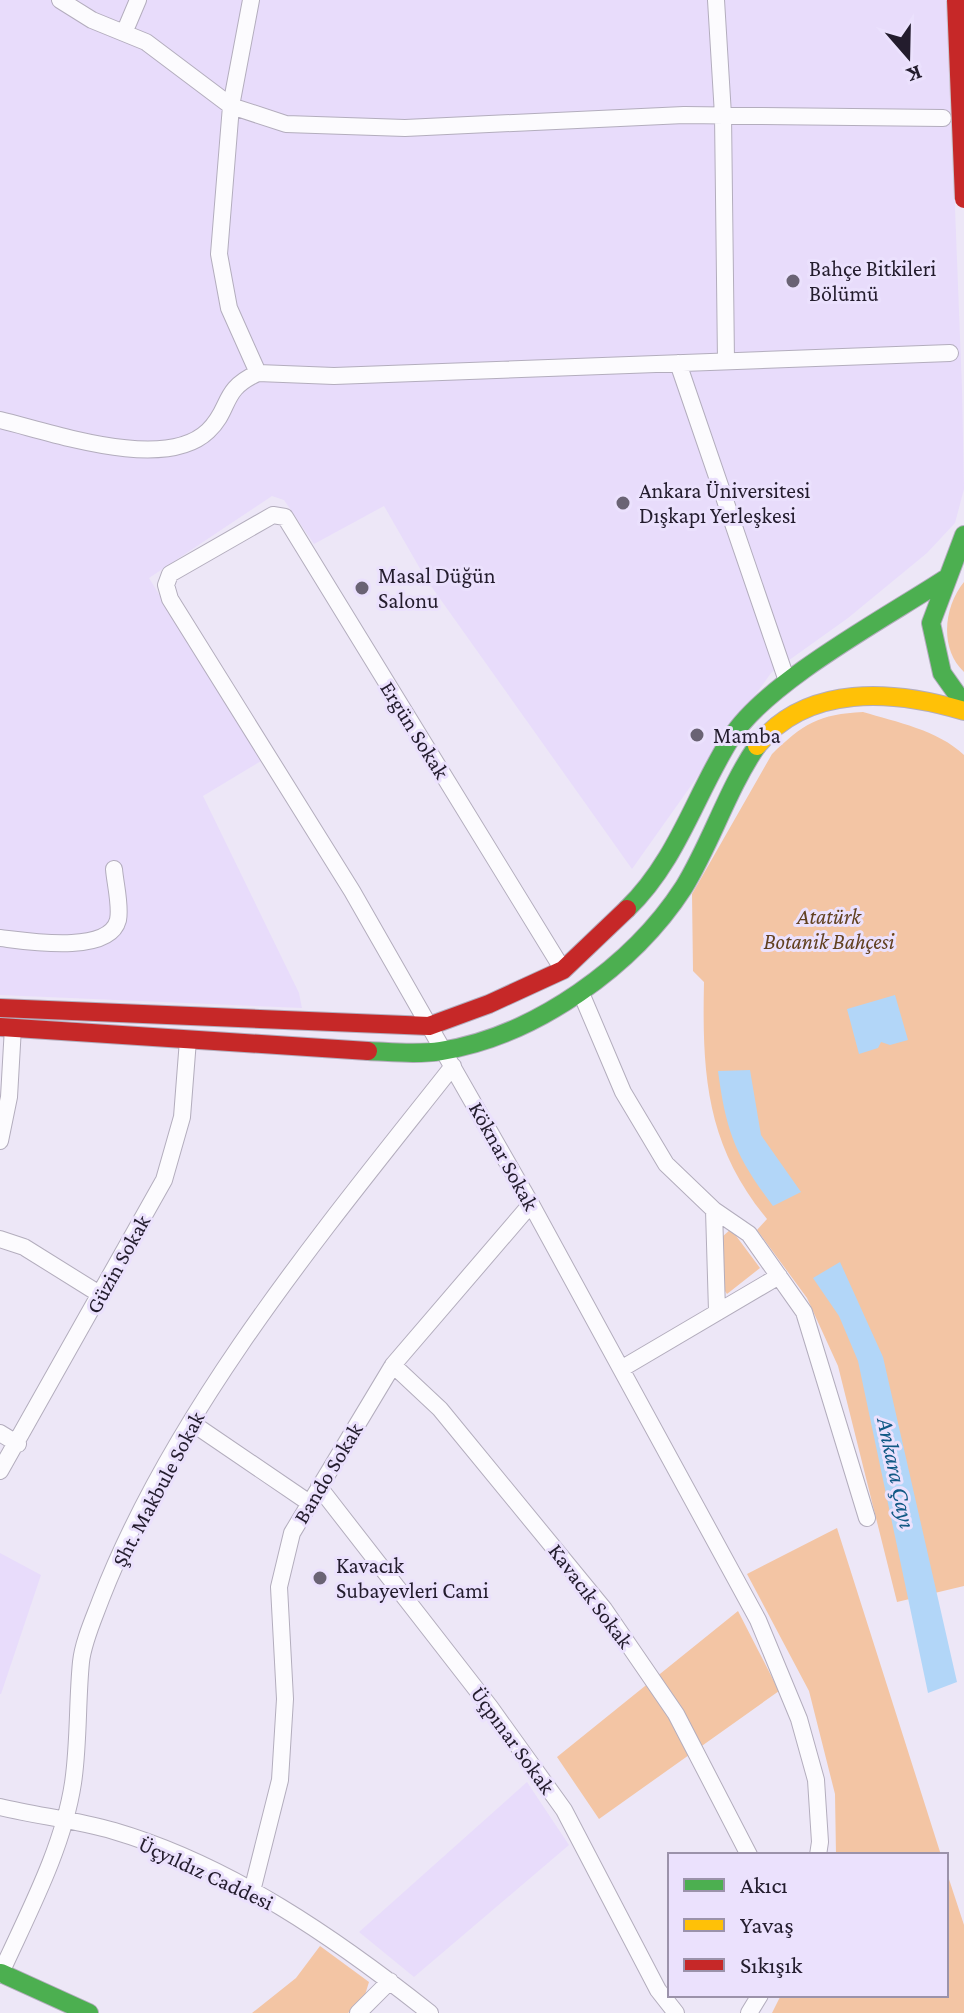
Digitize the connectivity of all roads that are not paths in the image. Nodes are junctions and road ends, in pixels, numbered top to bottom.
1 (60, 0) edge
2 (138, 0) edge
3 (251, 0) edge
4 (716, 0) edge
5 (956, 0) edge
6 (124, 33) junction
7 (231, 106) junction
8 (723, 115) junction
9 (943, 118) dead end
10 (964, 199) edge
11 (950, 353) dead end
12 (726, 361) junction
13 (678, 363) junction
14 (258, 373) junction
15 (0, 420) edge
16 (255, 525) joint
17 (964, 535) edge
18 (964, 568) edge
19 (945, 579) junction
20 (787, 681) junction
21 (964, 704) edge
22 (964, 711) edge
23 (114, 869) dead end
24 (0, 938) edge
25 (563, 970) junction
26 (581, 993) junction
27 (0, 1008) edge
28 (429, 1026) junction
29 (6, 1027) edge
30 (188, 1040) junction
31 (448, 1058) junction
32 (0, 1141) edge
33 (531, 1204) junction
34 (714, 1210) junction
35 (0, 1239) edge
36 (779, 1276) junction
37 (101, 1295) junction
38 (717, 1311) junction
39 (393, 1365) junction
40 (621, 1369) junction
41 (192, 1423) junction
42 (0, 1433) edge
43 (18, 1444) junction
44 (0, 1471) edge
45 (319, 1487) junction
46 (308, 1502) junction
47 (867, 1518) dead end
48 (0, 1807) edge
49 (64, 1822) junction
50 (748, 1853) edge
51 (818, 1853) edge
52 (252, 1891) junction
53 (0, 1974) edge
54 (390, 1981) junction
55 (89, 2013) edge
56 (358, 2013) edge
57 (430, 2013) edge
58 (676, 2013) edge

1 - 6 street
2 - 6 street
3 - 7 street
4 - 8 street
5 - 10 main road, bridge
6 - 7 street
7 - 8 street
7 - 14 street
8 - 9 street
8 - 12 street
11 - 12 street
12 - 13 street
13 - 14 street
13 - 20 street
14 - 15 street
16 - 25 street, Ergün Sokak
16 - 28 street, Köknar Sokak
17 - 19 main road
18 - 19 main road
19 - 20 main road
19 - 21 main road
20 - 25 main road
22 - 26 main road
23 - 24 street
25 - 28 main road
26 - 31 main road
26 - 34 street
27 - 28 main road
28 - 31 street, Köknar Sokak
29 - 30 main road
29 - 32 street
30 - 31 main road
30 - 37 street, Güzin Sokak
31 - 33 street, Köknar Sokak
31 - 41 street, Şht. Makbule Sokak
33 - 39 street, Bando Sokak
33 - 40 street, Köknar Sokak
34 - 36 street
34 - 38 street
35 - 37 street
36 - 38 street
36 - 47 street
37 - 43 street, Güzin Sokak
38 - 40 street
39 - 45 street, Bando Sokak
39 - 50 street, Kavacık Sokak
40 - 51 street, Köknar Sokak
41 - 46 street
41 - 49 street, Şht. Makbule Sokak
42 - 43 street
43 - 44 street, Güzin Sokak
45 - 46 street, Bando Sokak
45 - 58 street, Üçpınar Sokak
46 - 52 street, Bando Sokak
48 - 49 street, Üçyıldız Caddesi
49 - 52 street, Üçyıldız Caddesi
49 - 53 street, Şht. Makbule Sokak
52 - 54 street, Üçyıldız Caddesi
53 - 55 main road
54 - 56 street
54 - 57 street, Üçyıldız Caddesi

